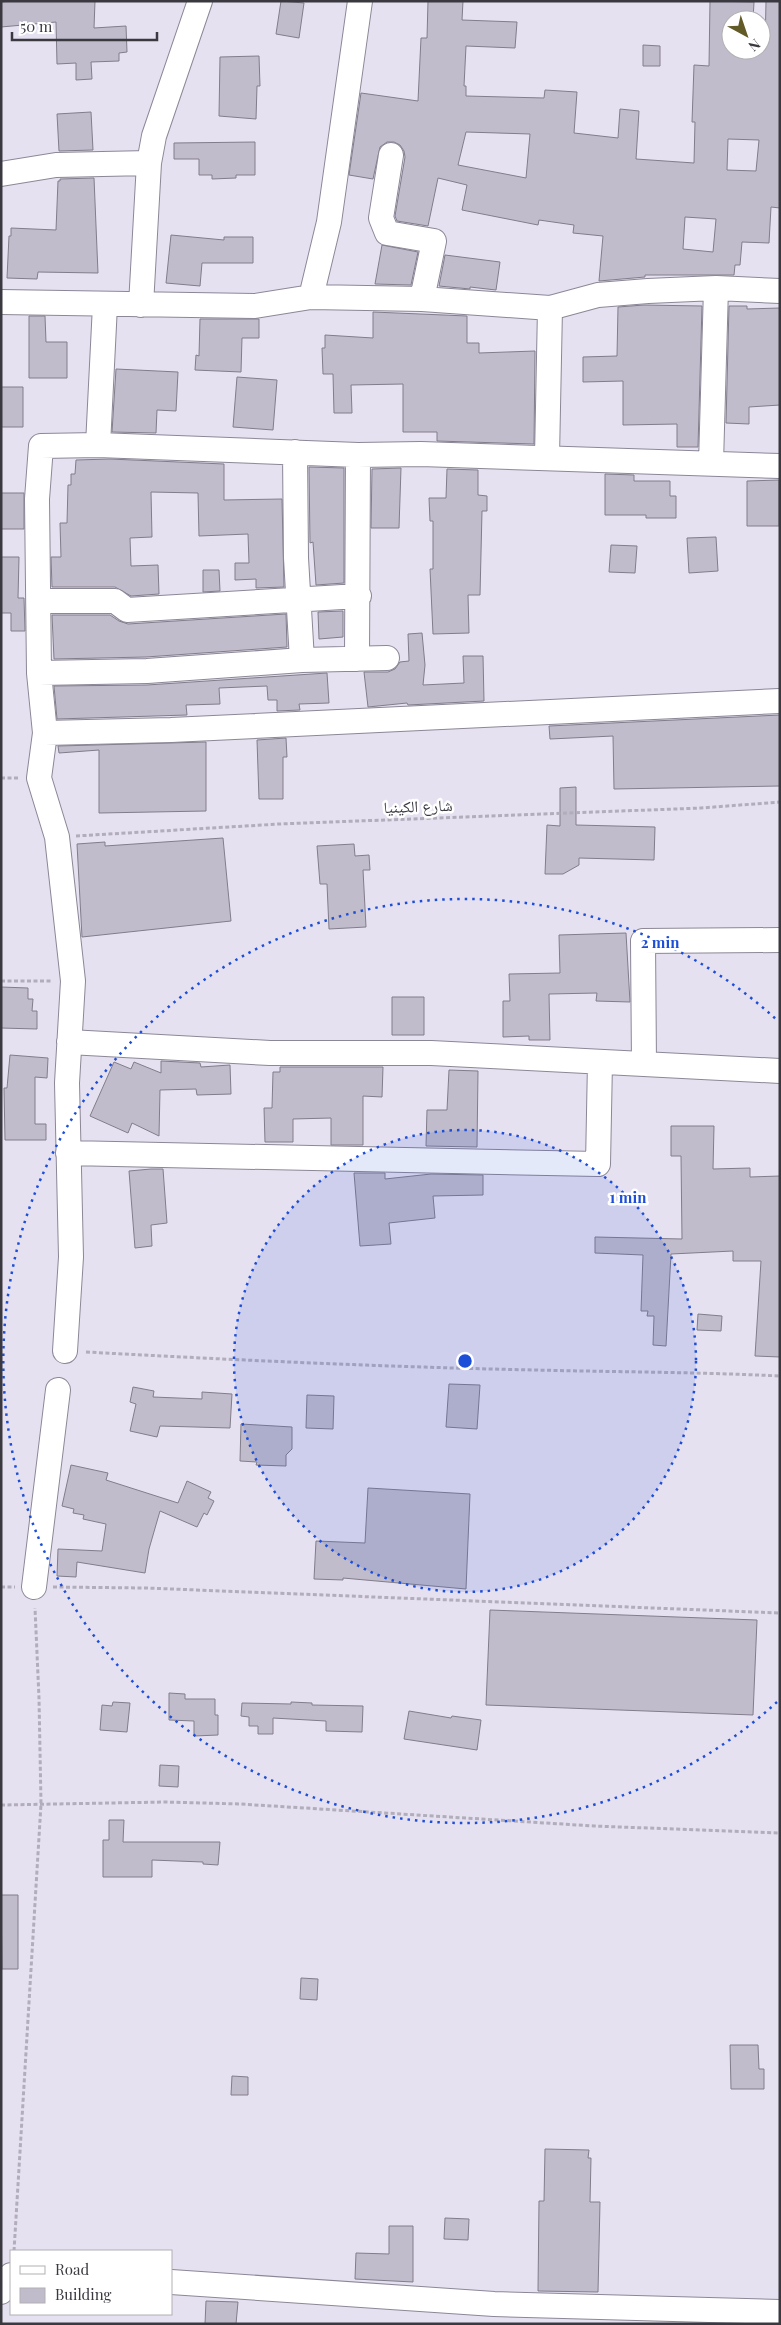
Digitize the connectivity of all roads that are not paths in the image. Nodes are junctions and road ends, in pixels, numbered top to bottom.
1 (200, 1) edge
2 (360, 1) edge
3 (391, 155) dead end
4 (149, 163) junction
5 (1, 174) edge
6 (716, 288) junction
7 (780, 291) edge
8 (311, 297) junction
9 (422, 299) junction
10 (1, 302) edge
11 (104, 305) junction
12 (141, 305) junction
13 (550, 308) junction
14 (98, 445) junction
15 (294, 452) junction
16 (358, 455) junction
17 (547, 457) junction
18 (711, 463) junction
19 (780, 466) edge
20 (359, 596) junction
21 (38, 601) junction
22 (300, 601) junction
23 (387, 658) dead end
24 (357, 659) junction
25 (302, 660) junction
26 (40, 673) junction
27 (780, 701) edge
28 (45, 733) junction
29 (780, 940) edge
30 (69, 1042) junction
31 (600, 1062) junction
32 (644, 1064) junction
33 (780, 1071) edge
34 (68, 1153) junction
35 (65, 1351) road end
36 (58, 1390) dead end
37 (34, 1587) road end
38 (10, 2276) edge
39 (172, 2282) edge
40 (1, 2292) edge
41 (780, 2312) edge
42 (737, 2317) edge

1 - 4 street
2 - 8 street
3 - 9 street
4 - 5 street
4 - 12 street
6 - 7 street
6 - 13 street
6 - 18 street
8 - 9 street
8 - 12 street
9 - 13 street
10 - 11 street
11 - 12 street
11 - 14 street
13 - 17 street
14 - 15 street
14 - 21 street
15 - 16 street
15 - 22 street
16 - 17 street
16 - 20 street
17 - 18 street
18 - 19 street
20 - 22 street
20 - 24 street
21 - 22 street
21 - 26 street
22 - 25 street
23 - 24 street
24 - 25 street
25 - 26 street
26 - 28 street
27 - 28 street
28 - 30 street
29 - 32 street
30 - 31 street
30 - 34 street
31 - 32 street
31 - 34 street
32 - 33 street
34 - 35 street
36 - 37 street
38 - 40 street
39 - 42 street
41 - 42 street

